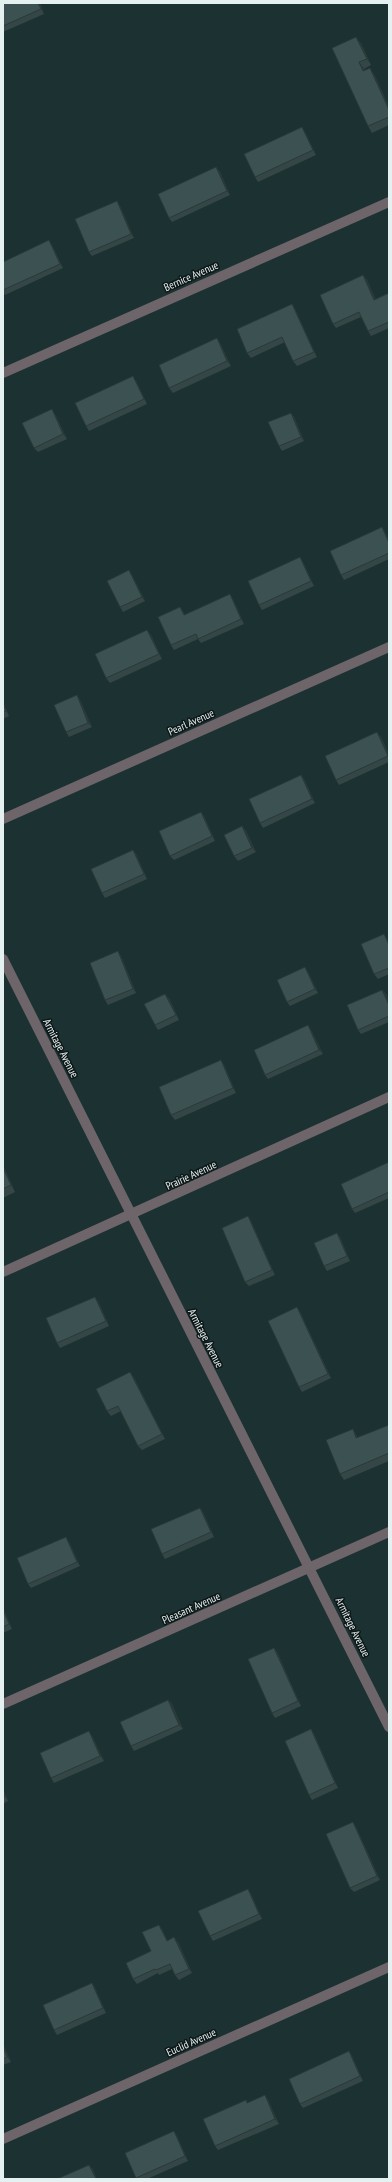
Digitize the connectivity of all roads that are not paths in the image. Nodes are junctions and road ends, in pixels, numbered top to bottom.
1 (389, 202) edge
2 (3, 373) edge
3 (389, 647) edge
4 (3, 819) edge
5 (3, 959) edge
6 (389, 1098) edge
7 (131, 1216) junction
8 (3, 1272) edge
9 (389, 1532) edge
10 (310, 1568) junction
11 (3, 1704) edge
12 (389, 1727) edge
13 (389, 1967) edge
14 (3, 2139) edge

1 - 2 street, Bernice Avenue
3 - 4 street, Pearl Avenue
5 - 7 street, Armitage Avenue
6 - 7 street, Prairie Avenue
7 - 8 street, Prairie Avenue
7 - 10 street, Armitage Avenue
9 - 10 street, Pleasant Avenue
10 - 11 street, Pleasant Avenue
10 - 12 street, Armitage Avenue
13 - 14 street, Euclid Avenue

